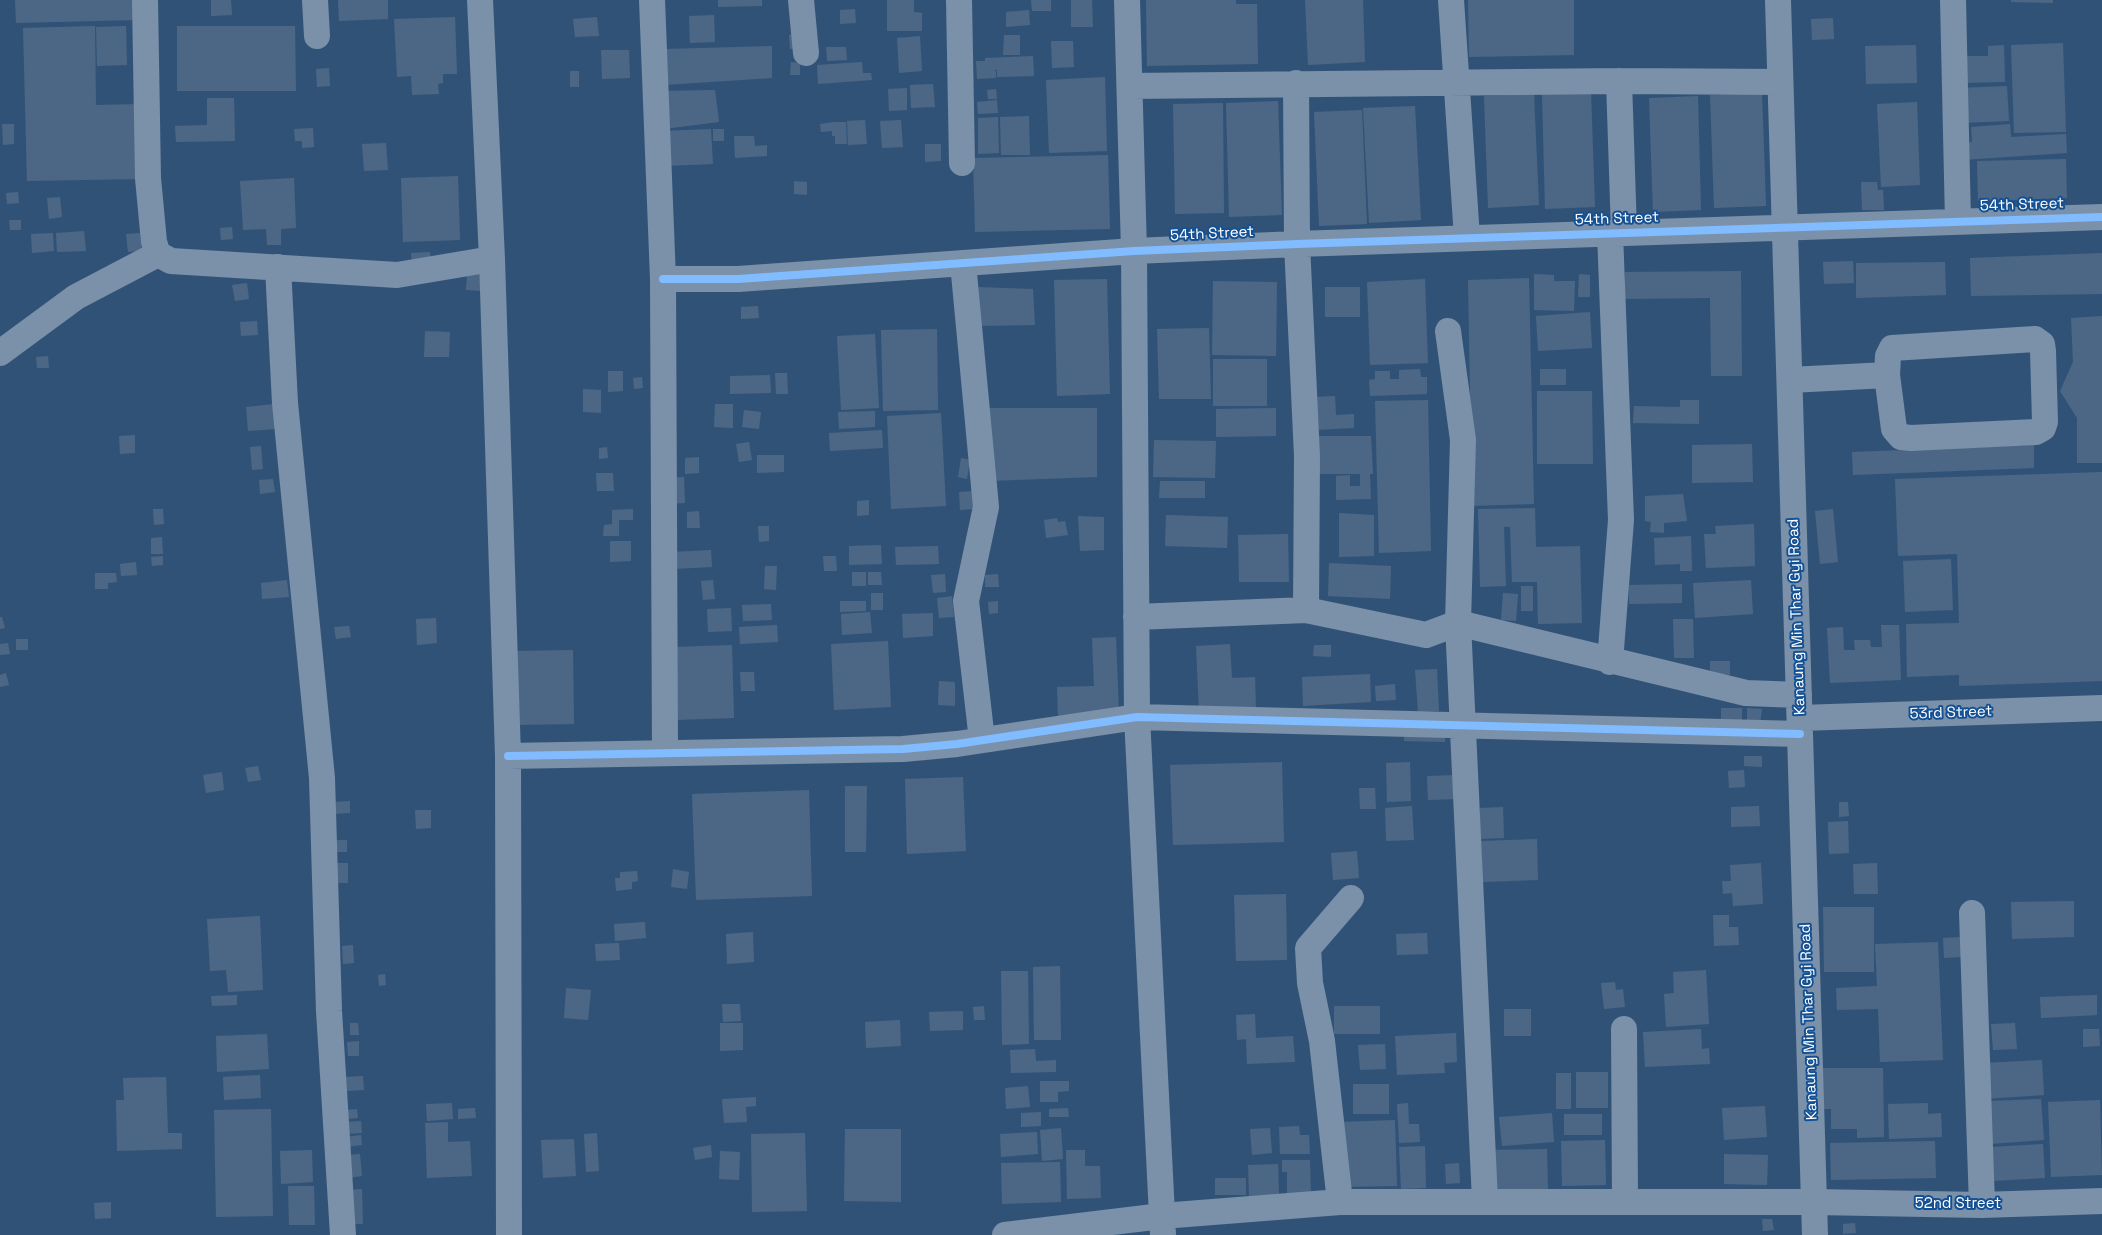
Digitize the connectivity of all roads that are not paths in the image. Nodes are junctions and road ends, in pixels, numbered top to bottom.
1 (145, 0) edge
2 (316, 0) edge
3 (480, 0) edge
4 (652, 0) edge
5 (801, 0) edge
6 (959, 0) edge
7 (1127, 0) edge
8 (1451, 0) edge
9 (1778, 0) edge
10 (1953, 0) edge
11 (317, 36) dead end
12 (806, 53) dead end
13 (1619, 81) junction
14 (1457, 82) junction
15 (1780, 82) junction
16 (1296, 83) junction
17 (1130, 86) junction
18 (962, 163) dead end
19 (2102, 216) edge
20 (1958, 221) junction
21 (1785, 226) junction
22 (1617, 232) junction
23 (1467, 238) junction
24 (1297, 244) junction
25 (1134, 251) junction
26 (158, 254) junction
27 (492, 259) junction
28 (963, 263) junction
29 (278, 267) junction
30 (663, 279) junction
31 (1448, 330) dead end
32 (0, 353) edge
33 (1887, 375) junction
34 (1790, 380) junction
35 (1306, 610) junction
36 (1136, 617) junction
37 (1458, 623) junction
38 (1610, 662) junction
39 (2102, 708) edge
40 (1800, 716) junction
41 (1137, 717) junction
42 (1463, 725) junction
43 (982, 740) junction
44 (665, 753) junction
45 (508, 756) junction
46 (1351, 898) dead end
47 (1972, 913) dead end
48 (1624, 1029) dead end
49 (1485, 1201) junction
50 (1625, 1201) junction
51 (2102, 1201) edge
52 (1340, 1202) junction
53 (1814, 1202) junction
54 (1982, 1205) junction
55 (1162, 1226) edge
56 (343, 1235) edge
57 (509, 1235) edge
58 (1005, 1235) edge
59 (1815, 1235) edge

1 - 26 street
2 - 11 street
3 - 27 street
4 - 30 street
5 - 12 street
6 - 18 street
7 - 17 street
8 - 14 street
9 - 15 street, Kanaung Min Thar Gyi Road
10 - 20 street
13 - 14 street
13 - 15 street
13 - 22 street
14 - 16 street
14 - 23 street
15 - 21 street, Kanaung Min Thar Gyi Road
16 - 17 street
16 - 24 street
17 - 25 street
19 - 20 street, 54th Street
20 - 21 street, 54th Street
21 - 22 street, 54th Street
21 - 34 street, Kanaung Min Thar Gyi Road
22 - 23 street, 54th Street
22 - 38 street
23 - 24 street, 54th Street
24 - 25 street, 54th Street
24 - 35 street
25 - 28 street, 54th Street
25 - 36 street
26 - 29 street
26 - 32 street
27 - 29 street
27 - 45 street
28 - 30 street, 54th Street
28 - 43 street
29 - 56 street
30 - 44 street
31 - 37 street
33 - 33 street
33 - 34 street
34 - 40 street, Kanaung Min Thar Gyi Road
35 - 36 street
35 - 37 street
36 - 41 street
37 - 38 street
37 - 42 street
38 - 40 street
39 - 40 street, 53rd Street
40 - 42 street
40 - 53 street, Kanaung Min Thar Gyi Road
41 - 42 street
41 - 43 street
41 - 55 street
42 - 49 street
43 - 44 street
44 - 45 street
45 - 57 street
46 - 52 street
47 - 54 street
48 - 50 street
49 - 50 street, 52nd Street
49 - 52 street, 52nd Street
50 - 53 street, 52nd Street
51 - 54 street, 52nd Street
52 - 55 street, 52nd Street
53 - 54 street, 52nd Street
53 - 59 street, Kanaung Min Thar Gyi Road
55 - 58 street, 52nd Street

